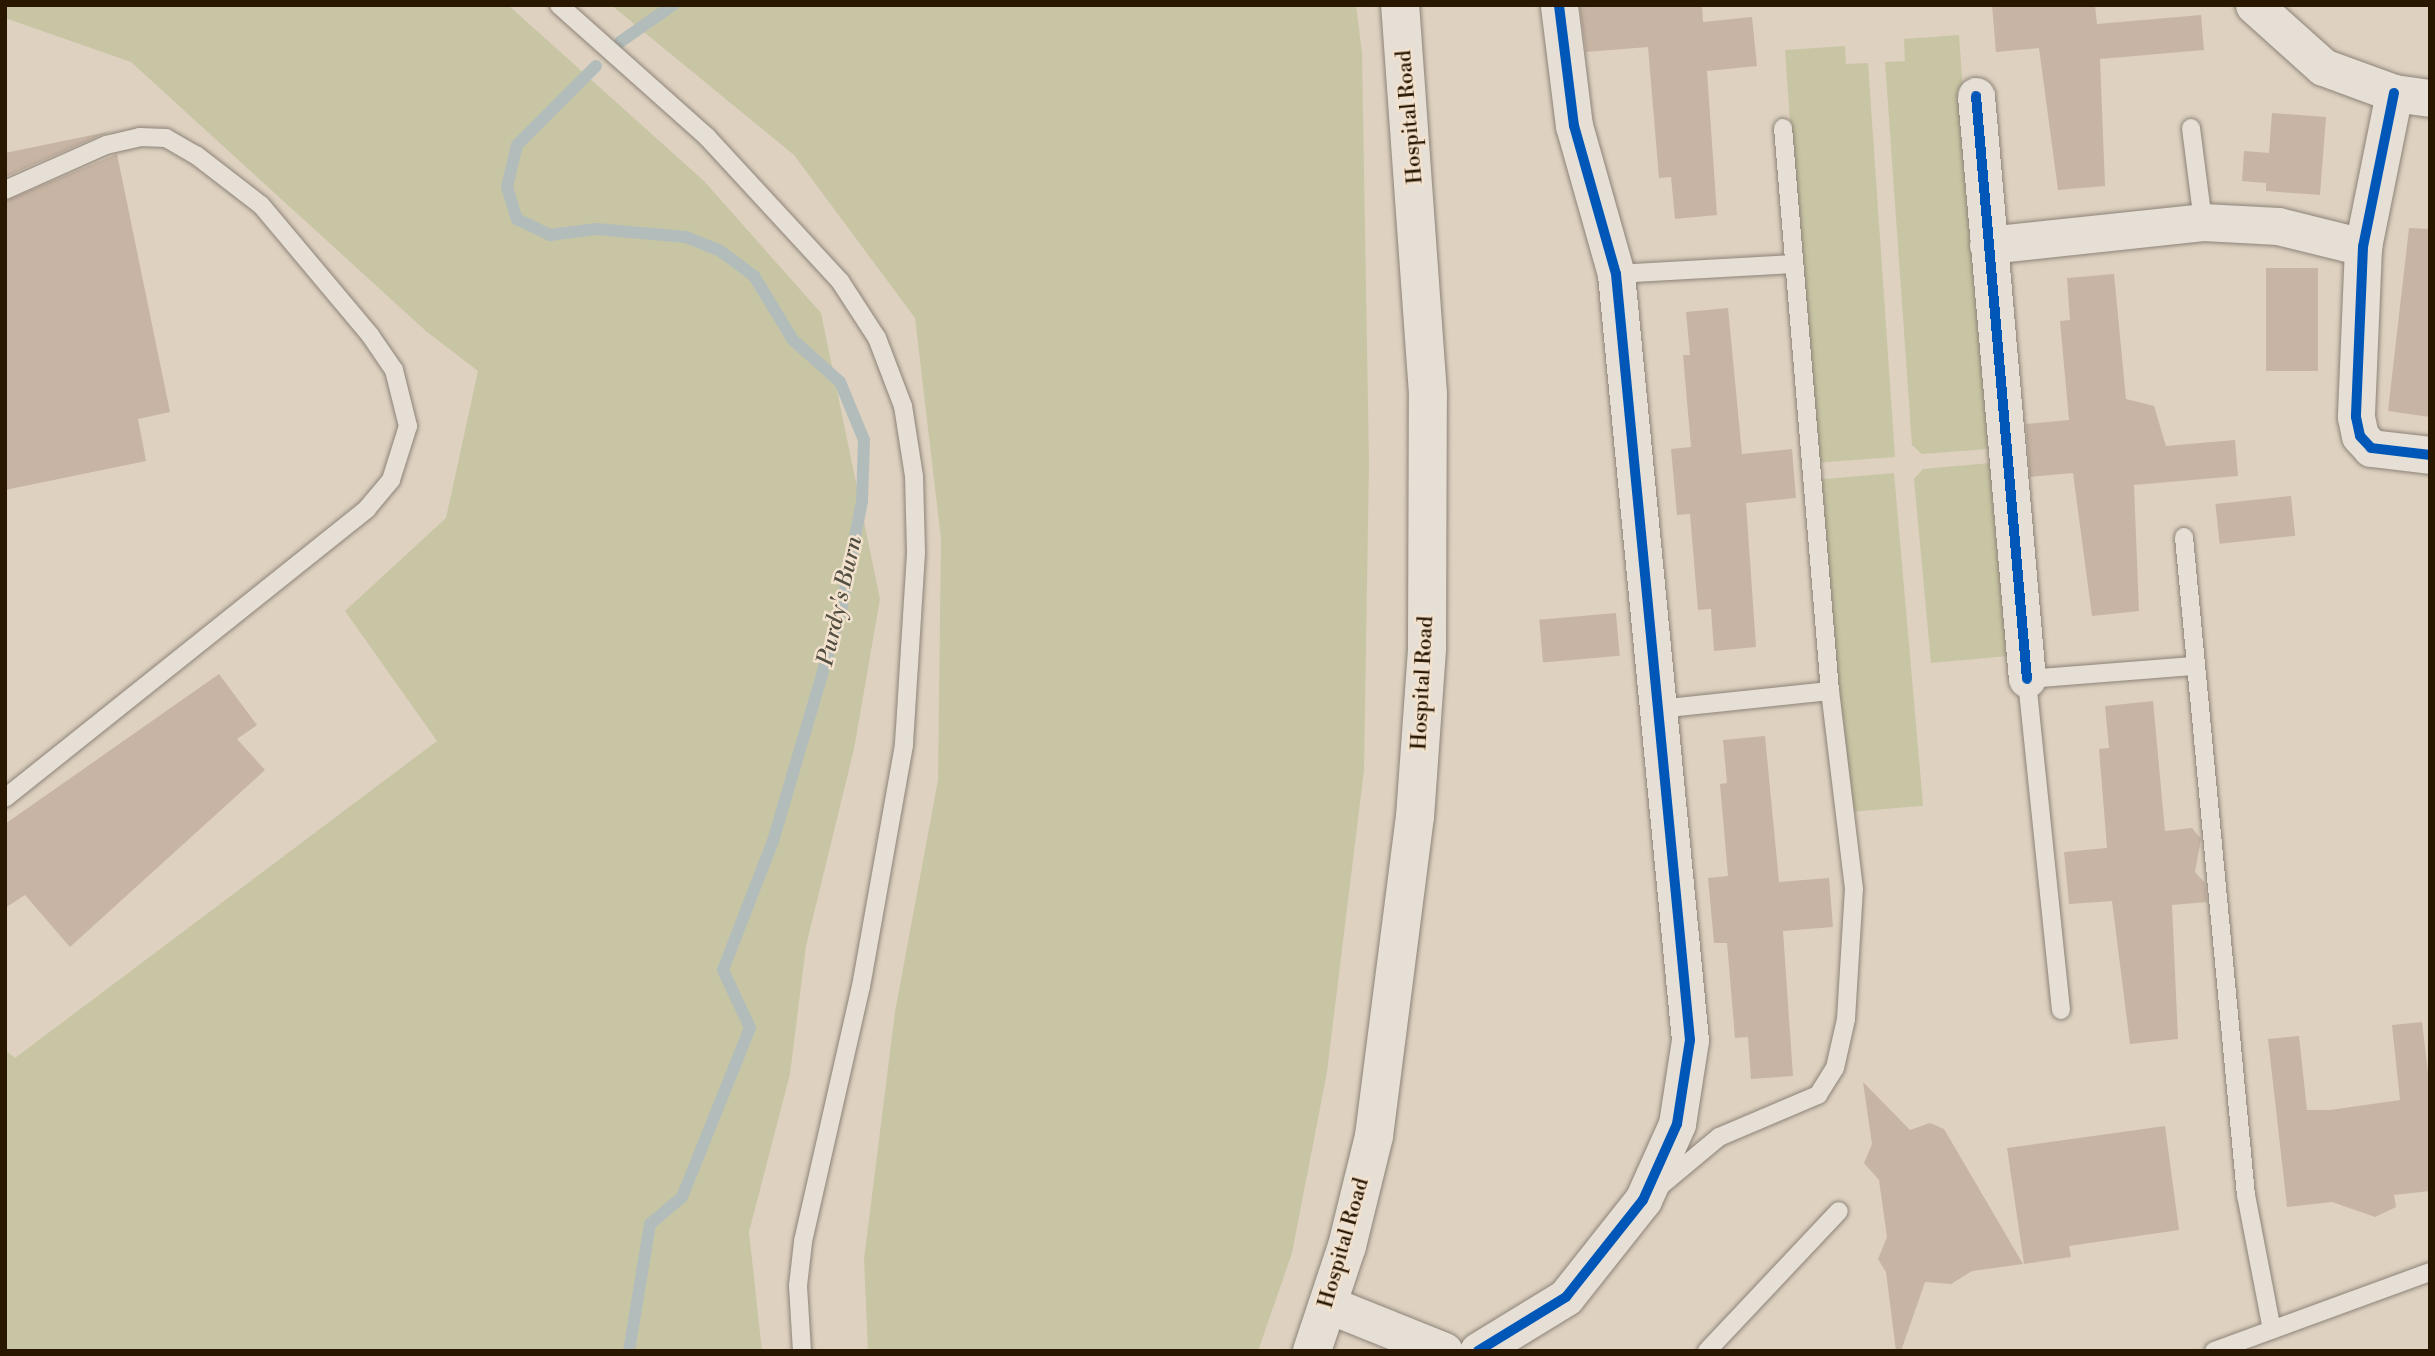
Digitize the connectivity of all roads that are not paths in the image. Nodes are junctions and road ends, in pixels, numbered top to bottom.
1 (559, 5) edge
2 (1400, 5) edge
3 (1559, 5) edge
4 (2254, 5) edge
5 (2394, 93) junction
6 (1976, 96) dead end
7 (2430, 98) edge
8 (1783, 128) dead end
9 (2191, 128) dead end
10 (5, 190) edge
11 (2203, 222) junction
12 (1988, 245) junction
13 (2363, 247) junction
14 (1794, 264) junction
15 (1616, 274) junction
16 (2430, 455) edge
17 (2184, 537) dead end
18 (2193, 666) junction
19 (2026, 679) junction
20 (1830, 691) junction
21 (1658, 709) junction
22 (5, 798) edge
23 (2061, 1010) dead end
24 (1643, 1200) junction
25 (1839, 1211) dead end
26 (2430, 1272) edge
27 (1327, 1304) junction
28 (2272, 1330) junction
29 (802, 1351) edge
30 (1312, 1351) edge
31 (1444, 1351) edge
32 (1478, 1351) edge
33 (1707, 1351) edge
34 (2214, 1351) edge

1 - 29 lane
2 - 27 main road, Hospital Road
3 - 15 street
4 - 5 street
5 - 7 street
5 - 13 street
6 - 12 street
8 - 14 lane
9 - 11 lane
10 - 22 lane
11 - 12 street
11 - 13 street
12 - 19 street
13 - 16 street
14 - 15 lane
14 - 20 lane
15 - 21 street
17 - 18 lane
18 - 19 lane
18 - 28 lane
19 - 23 lane
20 - 21 lane
20 - 24 lane
21 - 24 street
24 - 32 street
25 - 33 lane
26 - 28 lane
27 - 30 main road, Hospital Road
27 - 31 street
28 - 34 lane

